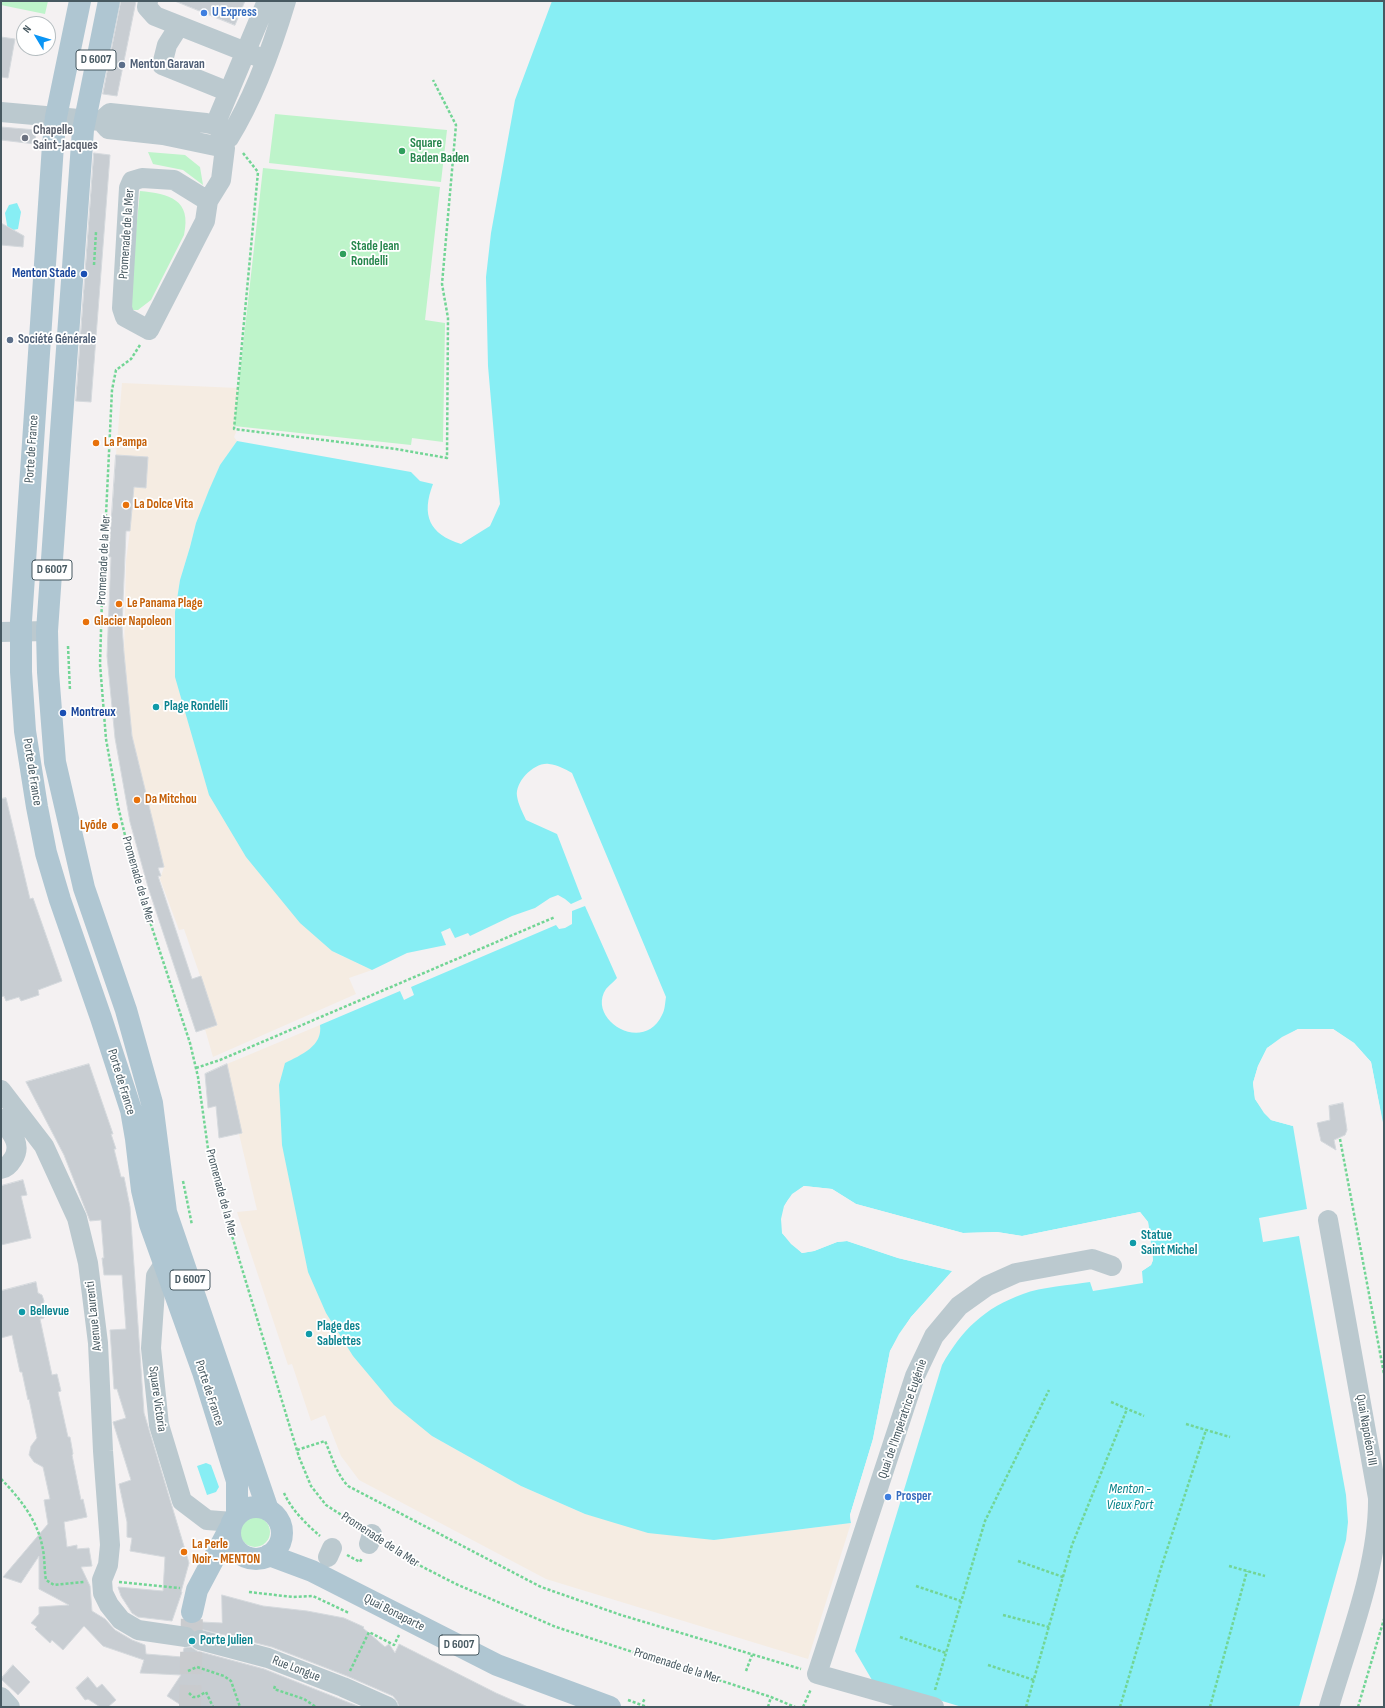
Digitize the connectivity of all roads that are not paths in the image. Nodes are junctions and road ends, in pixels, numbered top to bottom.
1 (80, 1) edge
2 (108, 1) edge
3 (148, 1) edge
4 (267, 1) edge
5 (286, 1) edge
6 (179, 26) junction
7 (246, 52) junction
8 (266, 60) junction
9 (229, 92) junction
10 (1, 112) edge
11 (56, 117) junction
12 (93, 121) junction
13 (219, 133) junction
14 (208, 201) junction
15 (47, 631) junction
16 (11, 632) edge
17 (1, 1090) edge
18 (1, 1119) edge
19 (1, 1169) edge
20 (1328, 1220) dead end
21 (164, 1264) junction
22 (1112, 1266) dead end
23 (178, 1303) junction
24 (153, 1311) junction
25 (268, 1510) junction
26 (233, 1522) junction
27 (281, 1534) junction
28 (241, 1554) junction
29 (324, 1554) junction
30 (269, 1555) junction
31 (210, 1564) junction
32 (192, 1612) tunnel mouth
33 (193, 1639) joint
34 (1, 1697) edge
35 (934, 1699) edge
36 (10, 1707) edge
37 (388, 1707) edge
38 (610, 1707) edge
39 (1329, 1707) edge

1 - 11 main road, Porte de France / D 6007
2 - 12 main road, Porte de France / D 6007
3 - 6 street
4 - 7 street
5 - 8 street
6 - 7 street
6 - 9 street
7 - 8 street
7 - 9 street
8 - 13 street
9 - 13 street
10 - 11 street
11 - 12 street
11 - 16 main road, Porte de France / D 6007
12 - 13 street
12 - 13 street
12 - 15 main road, Porte de France / D 6007
13 - 14 street
14 - 14 street, Promenade de la Mer
15 - 16 street
15 - 25 main road, Porte de France / D 6007
16 - 21 main road, Porte de France / D 6007
17 - 33 street, Avenue Laurenti
18 - 19 street
20 - 39 street, Quai Napoléon III
21 - 23 main road, Porte de France / D 6007
21 - 24 street, Square Victoria
22 - 35 street, Quai de l'Impératrice Eugénie
23 - 24 street
23 - 26 main road, Porte de France / D 6007
24 - 26 street, Square Victoria
25 - 26 main road
25 - 27 main road
26 - 28 main road
26 - 31 main road, Porte de France
27 - 29 main road, Quai Bonaparte / D 6007
27 - 30 main road
28 - 30 main road
28 - 31 main road
29 - 30 main road, Quai Bonaparte / D 6007
29 - 38 main road, Quai Bonaparte / D 6007
31 - 32 main road, Porte de France
33 - 37 street, Rue Longue
34 - 36 street

